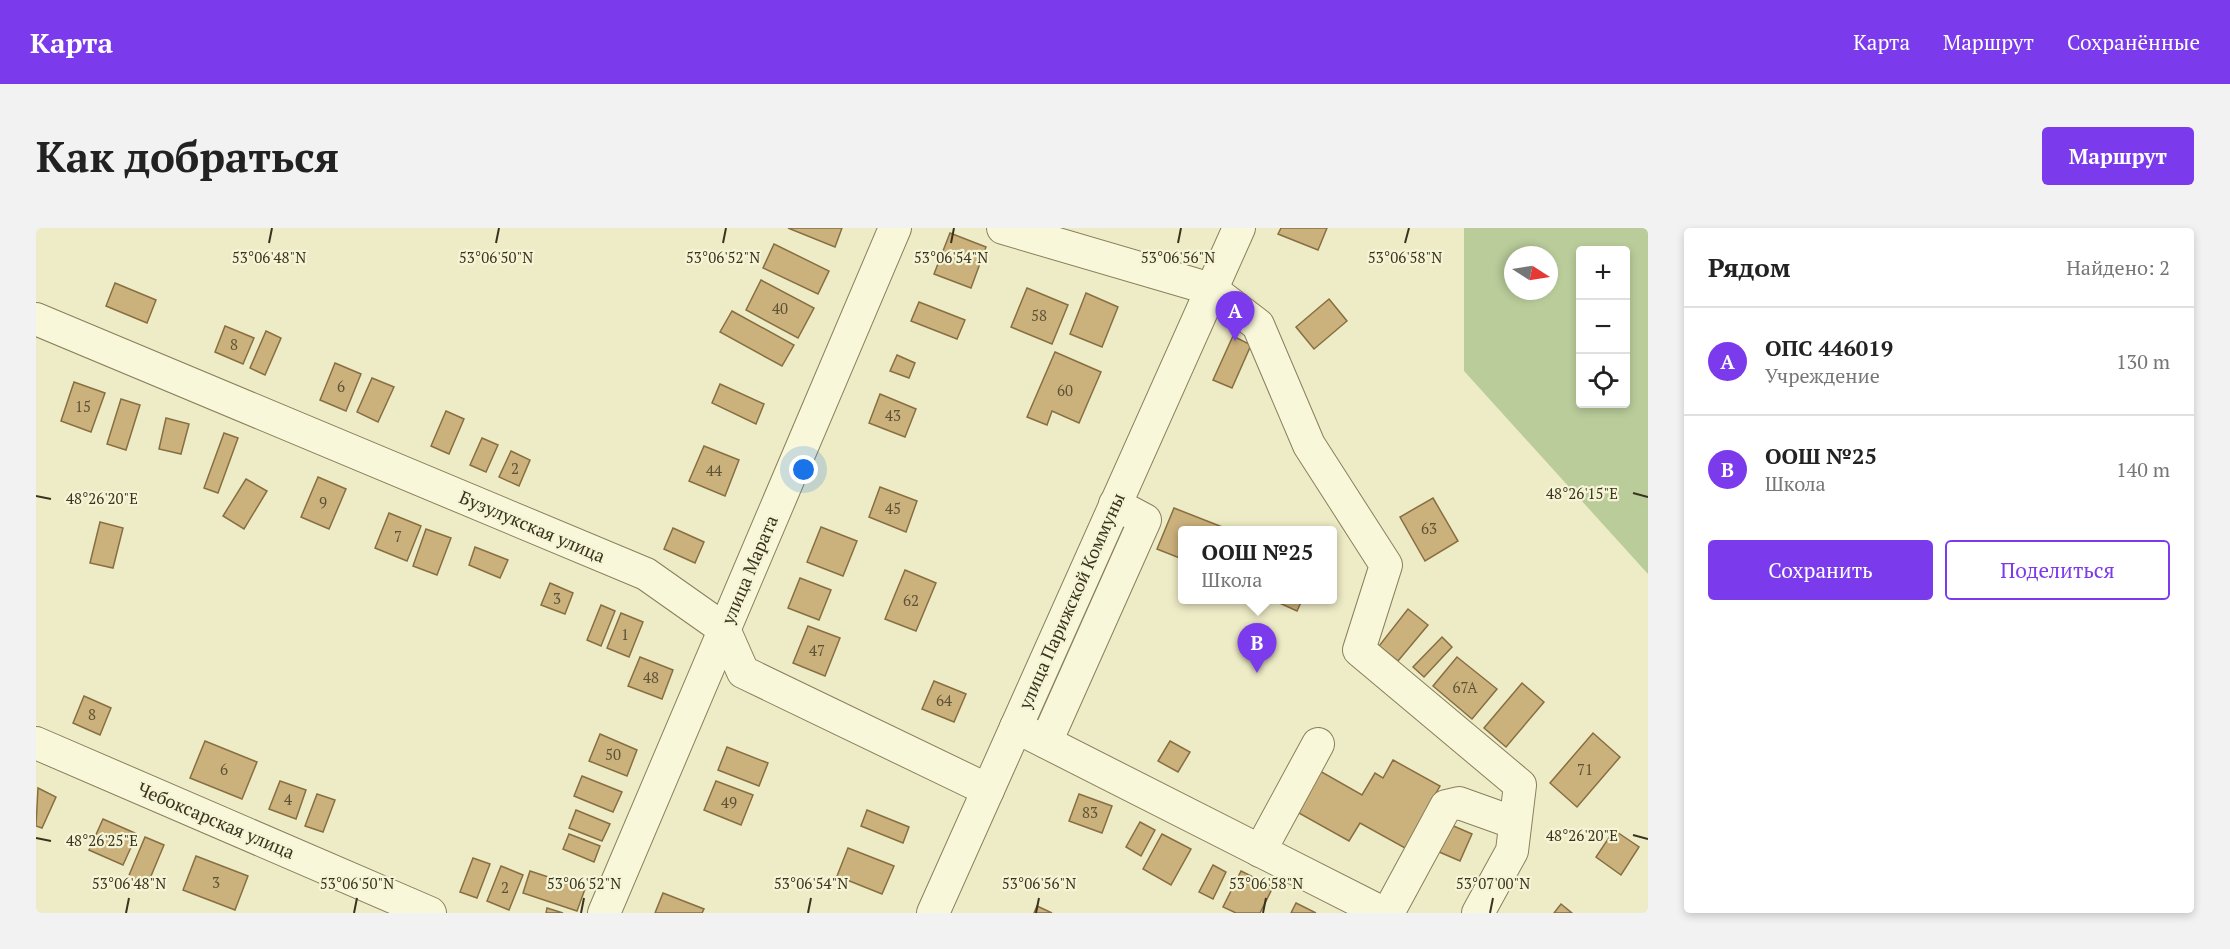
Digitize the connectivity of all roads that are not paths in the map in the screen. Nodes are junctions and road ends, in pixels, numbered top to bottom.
1 (896, 228) edge
2 (1003, 228) edge
3 (1239, 228) edge
4 (1211, 289) junction
5 (36, 319) edge
6 (1115, 504) junction
7 (724, 629) junction
8 (1016, 727) junction
9 (1046, 742) junction
10 (36, 743) edge
11 (1318, 744) dead end
12 (988, 790) junction
13 (1515, 823) junction
14 (1260, 851) junction
15 (430, 913) edge
16 (604, 913) edge
17 (933, 913) edge
18 (1383, 913) edge
19 (1388, 913) edge
20 (1478, 913) edge

1 - 7 street, улица Марата
2 - 4 street
3 - 4 street, улица Парижской Коммуны
4 - 6 street, улица Парижской Коммуны
4 - 13 street
5 - 7 street, Бузулукская улица
6 - 8 street, улица Парижской Коммуны
6 - 9 street
7 - 12 street
7 - 16 street, улица Марата
8 - 9 street
8 - 12 street, улица Парижской Коммуны
9 - 14 street
10 - 15 street, Чебоксарская улица
11 - 14 street
12 - 17 street, улица Парижской Коммуны
13 - 19 street
13 - 20 street
14 - 18 street

